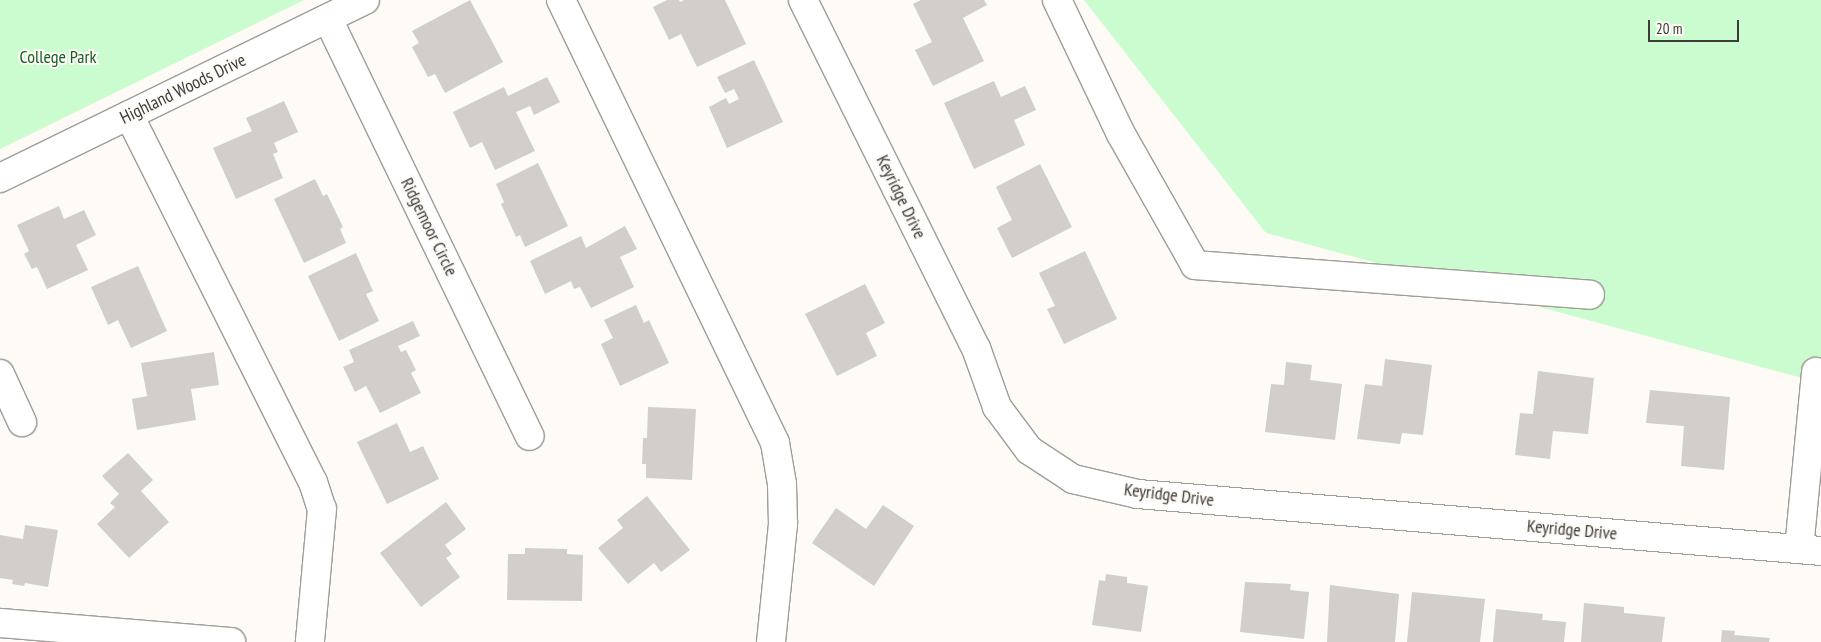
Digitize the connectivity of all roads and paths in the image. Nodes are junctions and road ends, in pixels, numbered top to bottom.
1 (365, 0) edge
2 (561, 0) edge
3 (803, 0) edge
4 (1057, 0) edge
5 (328, 19) junction
6 (129, 115) junction
7 (0, 178) edge
8 (1590, 295) dead end
9 (1816, 372) dead end
10 (0, 374) edge
11 (22, 422) dead end
12 (530, 436) dead end
13 (1810, 550) edge
14 (0, 623) edge
15 (231, 642) edge
16 (310, 642) edge
17 (772, 642) edge

1 - 5 street, Highland Woods Drive
2 - 17 street
3 - 13 street, Keyridge Drive
4 - 8 street
5 - 6 street, Highland Woods Drive
5 - 12 street, Ridgemoor Circle
6 - 7 street, Highland Woods Drive
6 - 16 street
9 - 13 street
10 - 11 street
14 - 15 street

